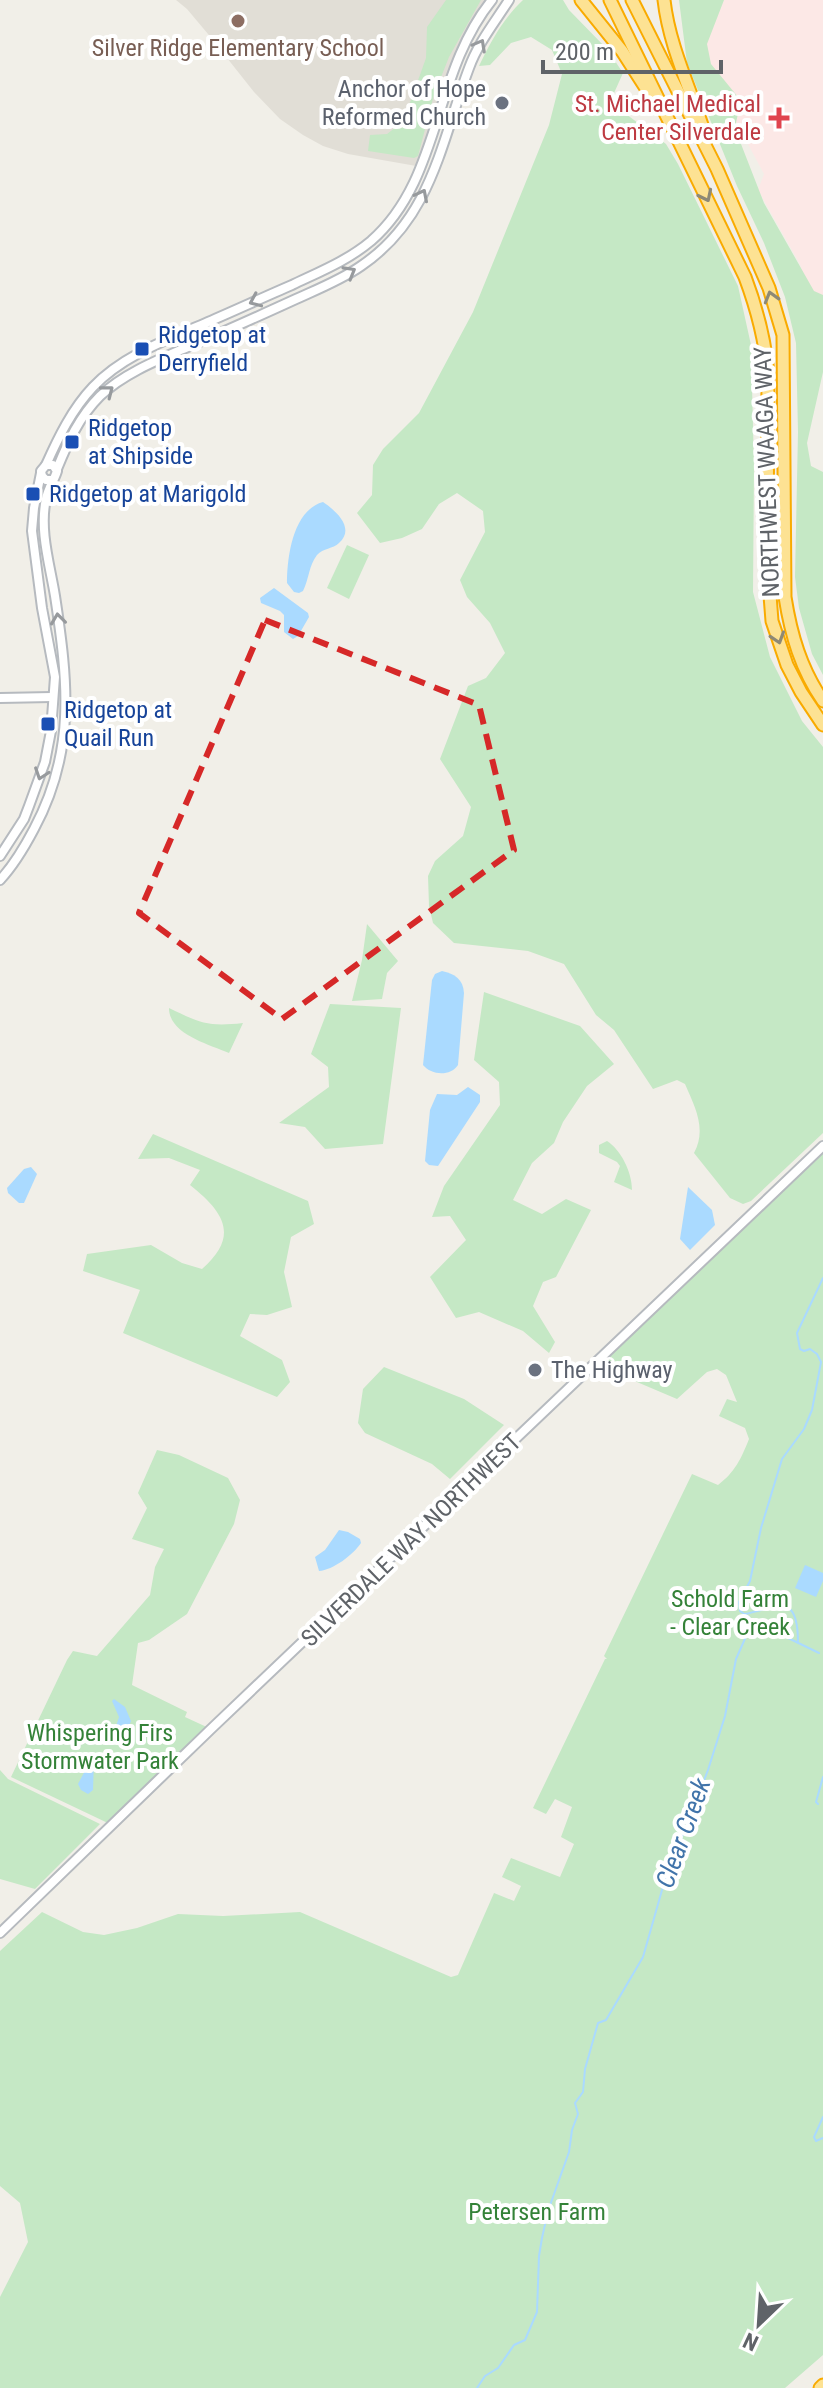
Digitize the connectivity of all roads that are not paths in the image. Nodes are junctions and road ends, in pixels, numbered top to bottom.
1 (492, 0) edge
2 (509, 0) edge
3 (581, 0) edge
4 (610, 0) edge
5 (632, 0) edge
6 (664, 0) edge
7 (693, 168) junction
8 (717, 169) junction
9 (43, 469) junction
10 (57, 469) junction
11 (52, 480) junction
12 (52, 697) junction
13 (66, 697) junction
14 (0, 698) edge
15 (823, 701) edge
16 (823, 725) edge
17 (0, 856) edge
18 (0, 880) edge
19 (823, 1146) edge
20 (0, 1933) edge

1 -> 9 main road
10 -> 2 main road
3 - 7 highway
4 - 7 highway, NORTHWEST WAAGA WAY
5 - 8 highway, NORTHWEST WAAGA WAY
6 - 8 highway
7 -> 16 highway, NORTHWEST WAAGA WAY
15 -> 8 highway, NORTHWEST WAAGA WAY
9 - 10 main road
9 - 11 main road
9 - 12 main road
10 - 11 main road
13 -> 11 main road
12 - 13 main road
12 - 14 main road
12 -> 17 main road
13 - 18 main road
19 - 20 main road, SILVERDALE WAY NORTHWEST

